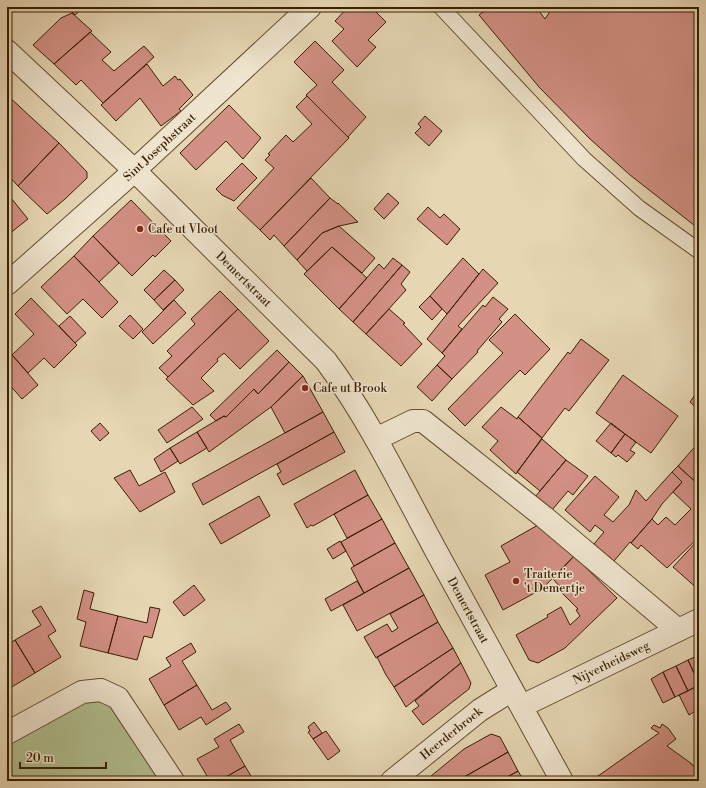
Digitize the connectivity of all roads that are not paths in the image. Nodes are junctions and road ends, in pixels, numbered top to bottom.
1 (310, 7) edge
2 (441, 7) edge
3 (7, 51) edge
4 (134, 170) junction
5 (699, 251) edge
6 (7, 284) edge
7 (376, 439) junction
8 (699, 620) edge
9 (678, 630) junction
10 (517, 698) junction
11 (7, 733) edge
12 (173, 781) edge
13 (392, 781) edge
14 (562, 781) edge

1 - 4 street, Sint Josephstraat
2 - 5 lane
3 - 4 street, Demertstraat
4 - 6 street, Sint Josephstraat
4 - 7 street, Demertstraat
7 - 9 street
7 - 10 street, Demertstraat
8 - 9 street, Nijverheidsweg
9 - 10 street, Nijverheidsweg
10 - 13 street, Heerderbroek
10 - 14 street, Demertstraat
11 - 12 street

